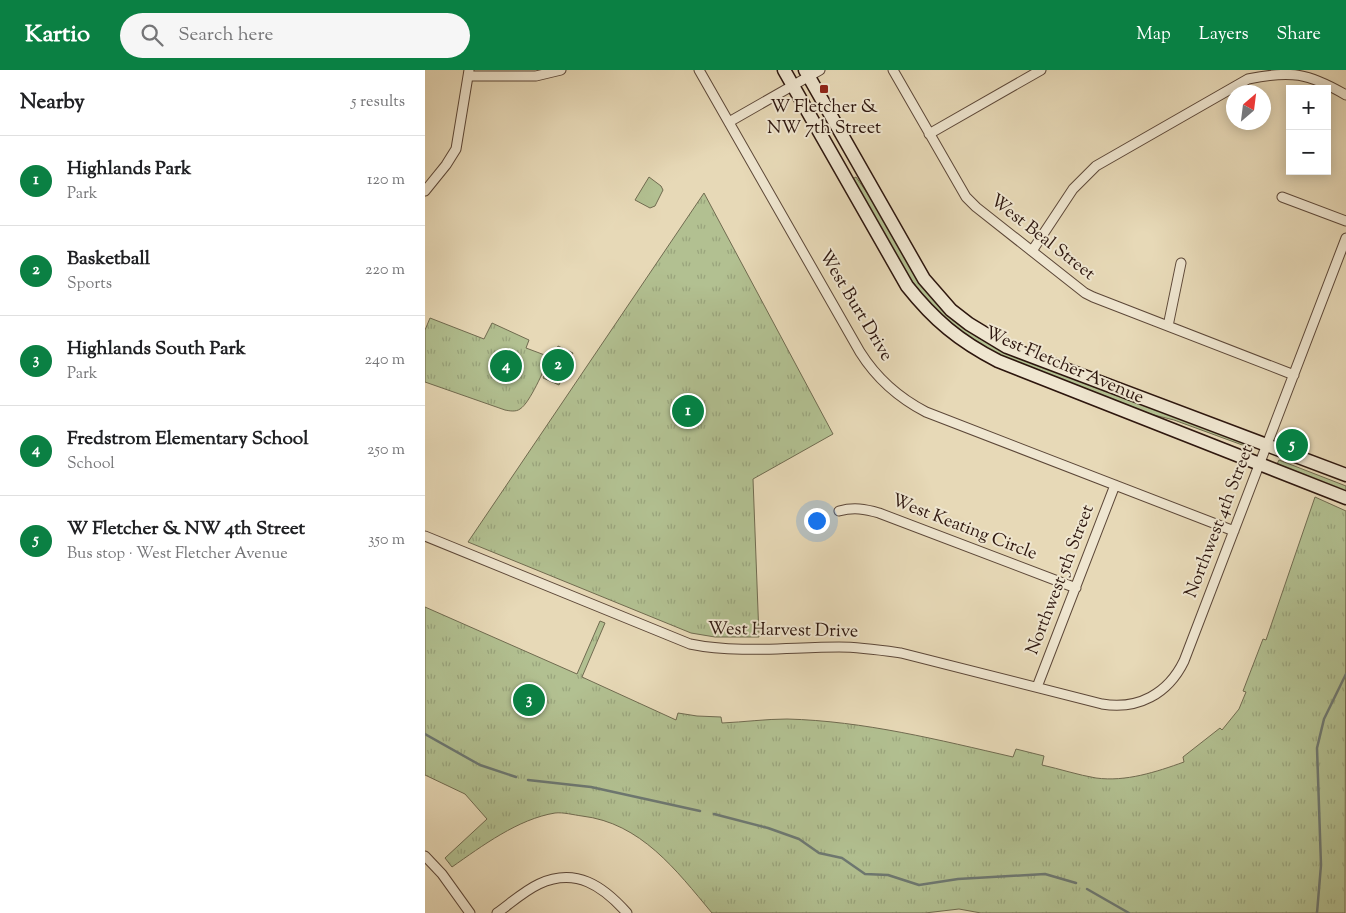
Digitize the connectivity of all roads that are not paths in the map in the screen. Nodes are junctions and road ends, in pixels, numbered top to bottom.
1 (561, 70) edge
2 (699, 70) edge
3 (784, 70) edge
4 (820, 70) edge
5 (893, 70) edge
6 (1041, 70) edge
7 (468, 73) edge
8 (807, 73) edge
9 (793, 86) junction
10 (1346, 95) edge
11 (729, 122) junction
12 (929, 134) junction
13 (425, 191) edge
14 (1282, 197) dead end
15 (1346, 221) edge
16 (1346, 238) edge
17 (1032, 251) junction
18 (1181, 263) dead end
19 (1168, 326) junction
20 (1294, 374) junction
21 (1267, 444) junction
22 (1260, 464) junction
23 (1346, 475) edge
24 (1115, 485) junction
25 (1346, 498) edge
26 (839, 511) dead end
27 (1234, 531) junction
28 (425, 536) edge
29 (1075, 588) junction
30 (1037, 688) junction
31 (425, 856) edge
32 (470, 913) edge
33 (497, 913) edge
34 (627, 913) edge

1 - 7 street
2 - 11 street, West Burt Drive
3 - 9 main road, West Fletcher Avenue
4 - 8 street
5 - 12 street, West Beal Street
6 - 12 street
7 - 13 street
8 - 9 street
8 - 21 main road, West Fletcher Avenue
9 - 11 street
9 - 22 main road, West Fletcher Avenue
10 - 17 street
11 - 24 street, West Burt Drive
12 - 17 street, West Beal Street
14 - 15 street
16 - 20 street, Northwest 4th Street
17 - 19 street, West Beal Street
18 - 19 street
19 - 20 street, West Beal Street
20 - 21 street, Northwest 4th Street
21 - 22 street, Northwest 4th Street
21 - 23 main road, West Fletcher Avenue
22 - 25 main road, West Fletcher Avenue
22 - 27 street, Northwest 4th Street
24 - 27 street, West Burt Drive
24 - 29 street, Northwest 5th Street
26 - 29 street, West Keating Circle
27 - 30 street, Northwest 4th Street
28 - 30 street, West Harvest Drive
29 - 30 street, Northwest 5th Street
31 - 32 street
33 - 34 street

